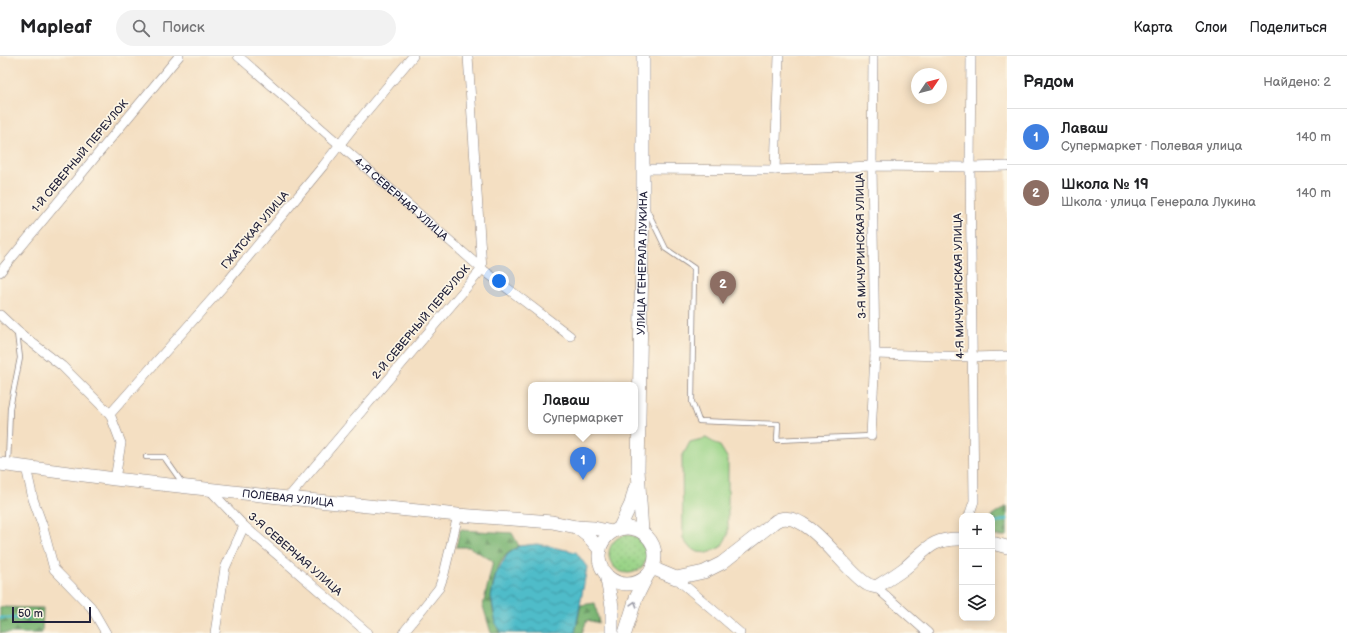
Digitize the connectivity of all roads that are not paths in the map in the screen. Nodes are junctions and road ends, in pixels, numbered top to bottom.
1 (179, 56) edge
2 (238, 56) edge
3 (413, 56) edge
4 (468, 56) edge
5 (643, 56) edge
6 (779, 56) edge
7 (873, 56) edge
8 (971, 56) edge
9 (340, 145) junction
10 (872, 166) junction
11 (1007, 166) edge
12 (970, 167) junction
13 (642, 169) junction
14 (775, 170) junction
15 (643, 203) junction
16 (482, 269) junction
17 (0, 272) edge
18 (0, 315) edge
19 (17, 331) junction
20 (570, 336) dead end
21 (875, 354) junction
22 (1007, 356) edge
23 (972, 357) junction
24 (110, 414) junction
25 (871, 436) joint
26 (146, 457) dead end
27 (4, 464) edge
28 (26, 467) junction
29 (638, 470) junction
30 (115, 480) junction
31 (185, 487) junction
32 (209, 489) junction
33 (288, 498) junction
34 (970, 513) edge
35 (458, 515) junction
36 (244, 526) junction
37 (576, 527) junction
38 (616, 531) junction
39 (642, 532) junction
40 (959, 539) edge
41 (995, 545) edge
42 (1007, 547) edge
43 (600, 550) junction
44 (649, 572) junction
45 (606, 574) junction
46 (676, 578) junction
47 (876, 587) junction
48 (106, 633) edge
49 (215, 633) edge
50 (368, 633) edge
51 (403, 633) edge
52 (612, 633) edge
53 (625, 633) edge
54 (740, 633) edge
55 (928, 633) edge

1 - 17 street, 1-Й СЕВЕРНЫЙ ПЕРЕУЛОК
2 - 9 street, 4-Я СЕВЕРНАЯ УЛИЦА
3 - 9 street, ГЖАТСКАЯ УЛИЦА
4 - 16 street, 2-Й СЕВЕРНЫЙ ПЕРЕУЛОК
5 - 13 main road, УЛИЦА ГЕНЕРАЛА ЛУКИНА
6 - 14 street
7 - 10 street, 3-Я МИЧУРИНСКАЯ УЛИЦА
8 - 12 street, 4-Я МИЧУРИНСКАЯ УЛИЦА
9 - 16 street, 4-Я СЕВЕРНАЯ УЛИЦА
9 - 24 street, ГЖАТСКАЯ УЛИЦА
10 - 12 street
10 - 14 street
10 - 21 street, 3-Я МИЧУРИНСКАЯ УЛИЦА
11 - 12 street
12 - 23 street, 4-Я МИЧУРИНСКАЯ УЛИЦА
13 - 14 street
13 - 15 main road, УЛИЦА ГЕНЕРАЛА ЛУКИНА
15 - 25 lane
15 - 29 main road, УЛИЦА ГЕНЕРАЛА ЛУКИНА
16 - 20 street, 4-Я СЕВЕРНАЯ УЛИЦА
16 - 33 street, 2-Й СЕВЕРНЫЙ ПЕРЕУЛОК
18 - 19 street
19 - 24 street
19 - 27 lane
21 - 23 street
21 - 25 street, 3-Я МИЧУРИНСКАЯ УЛИЦА
22 - 23 street
23 - 34 street, 4-Я МИЧУРИНСКАЯ УЛИЦА
24 - 30 street
26 - 31 lane
27 - 28 main road, ПОЛЕВАЯ УЛИЦА
28 - 30 main road, ПОЛЕВАЯ УЛИЦА
28 - 48 street
29 - 38 main road, УЛИЦА ГЕНЕРАЛА ЛУКИНА
29 - 39 main road, УЛИЦА ГЕНЕРАЛА ЛУКИНА
30 - 31 main road, ПОЛЕВАЯ УЛИЦА
31 - 32 main road, ПОЛЕВАЯ УЛИЦА
32 - 33 main road, ПОЛЕВАЯ УЛИЦА
32 - 36 street, 3-Я СЕВЕРНАЯ УЛИЦА
33 - 35 main road, ПОЛЕВАЯ УЛИЦА
35 - 37 main road, ПОЛЕВАЯ УЛИЦА
35 - 51 street
36 - 49 street
36 - 50 street, 3-Я СЕВЕРНАЯ УЛИЦА
37 - 38 main road, ПОЛЕВАЯ УЛИЦА
37 - 43 main road, ПОЛЕВАЯ УЛИЦА
38 - 39 main road
38 - 43 main road
39 - 44 main road
40 - 47 main road
41 - 42 main road
43 - 45 main road
44 - 45 main road
44 - 46 main road
53 -> 44 main road
45 - 52 main road
46 - 47 main road
46 - 54 street
47 - 55 street

